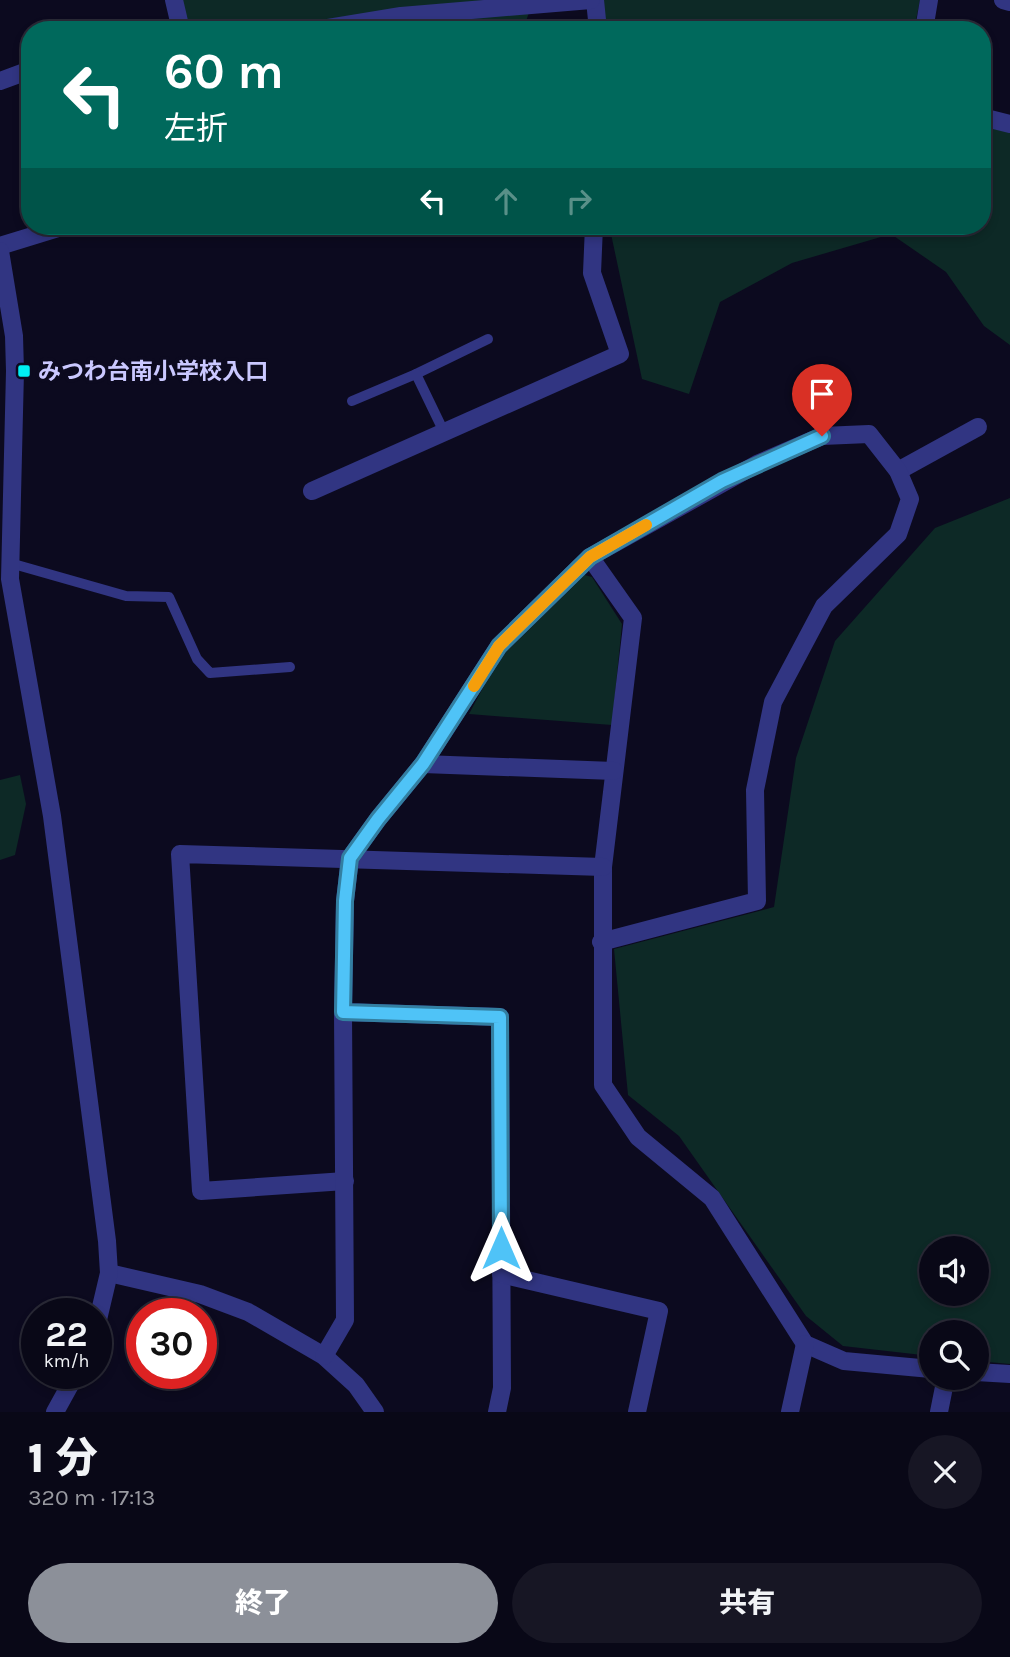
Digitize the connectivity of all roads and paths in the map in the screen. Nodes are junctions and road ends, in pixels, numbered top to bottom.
1 (174, 0) edge
2 (593, 0) edge
3 (929, 0) edge
4 (1003, 0) edge
5 (1010, 2) edge
6 (179, 21) edge
7 (371, 21) edge
8 (596, 21) edge
9 (926, 21) edge
10 (21, 73) edge
11 (0, 81) edge
12 (991, 119) edge
13 (1010, 124) edge
14 (40, 235) edge
15 (594, 235) edge
16 (0, 249) edge
17 (488, 339) dead end
18 (416, 374) junction
19 (352, 401) dead end
20 (978, 427) dead end
21 (444, 432) junction
22 (898, 471) junction
23 (312, 491) dead end
24 (590, 557) junction
25 (7, 574) edge
26 (290, 667) dead end
27 (423, 764) junction
28 (614, 771) junction
29 (350, 858) junction
30 (603, 867) junction
31 (601, 942) junction
32 (343, 1012) junction
33 (345, 1181) junction
34 (109, 1273) junction
35 (501, 1274) junction
36 (103, 1298) edge
37 (805, 1344) junction
38 (324, 1356) junction
39 (919, 1367) edge
40 (989, 1373) edge
41 (1010, 1374) edge
42 (68, 1389) edge
43 (943, 1390) edge
44 (55, 1412) edge
45 (375, 1412) edge
46 (497, 1412) edge
47 (637, 1412) edge
48 (790, 1412) edge
49 (939, 1412) edge

1 - 6 street
2 - 7 street
2 - 8 street
3 - 9 street
4 - 5 street
10 - 11 street
12 - 13 street
14 - 16 street
15 - 21 street
16 - 25 street
17 - 18 lane
18 - 19 lane
18 - 21 lane
20 - 22 street
21 - 23 street
22 - 24 street
22 - 31 street
24 - 27 street
24 - 28 street
25 - 26 lane
25 - 34 street
27 - 28 street
27 - 29 street
28 - 30 street
29 - 30 street
29 - 32 street
29 - 33 street
30 - 31 street
31 - 37 street
32 - 33 street
32 - 35 street
33 - 38 street
34 - 36 street
34 - 38 street
35 - 46 street
35 - 47 street
37 - 39 street
37 - 48 street
38 - 45 street
40 - 41 street
42 - 44 street
43 - 49 street

